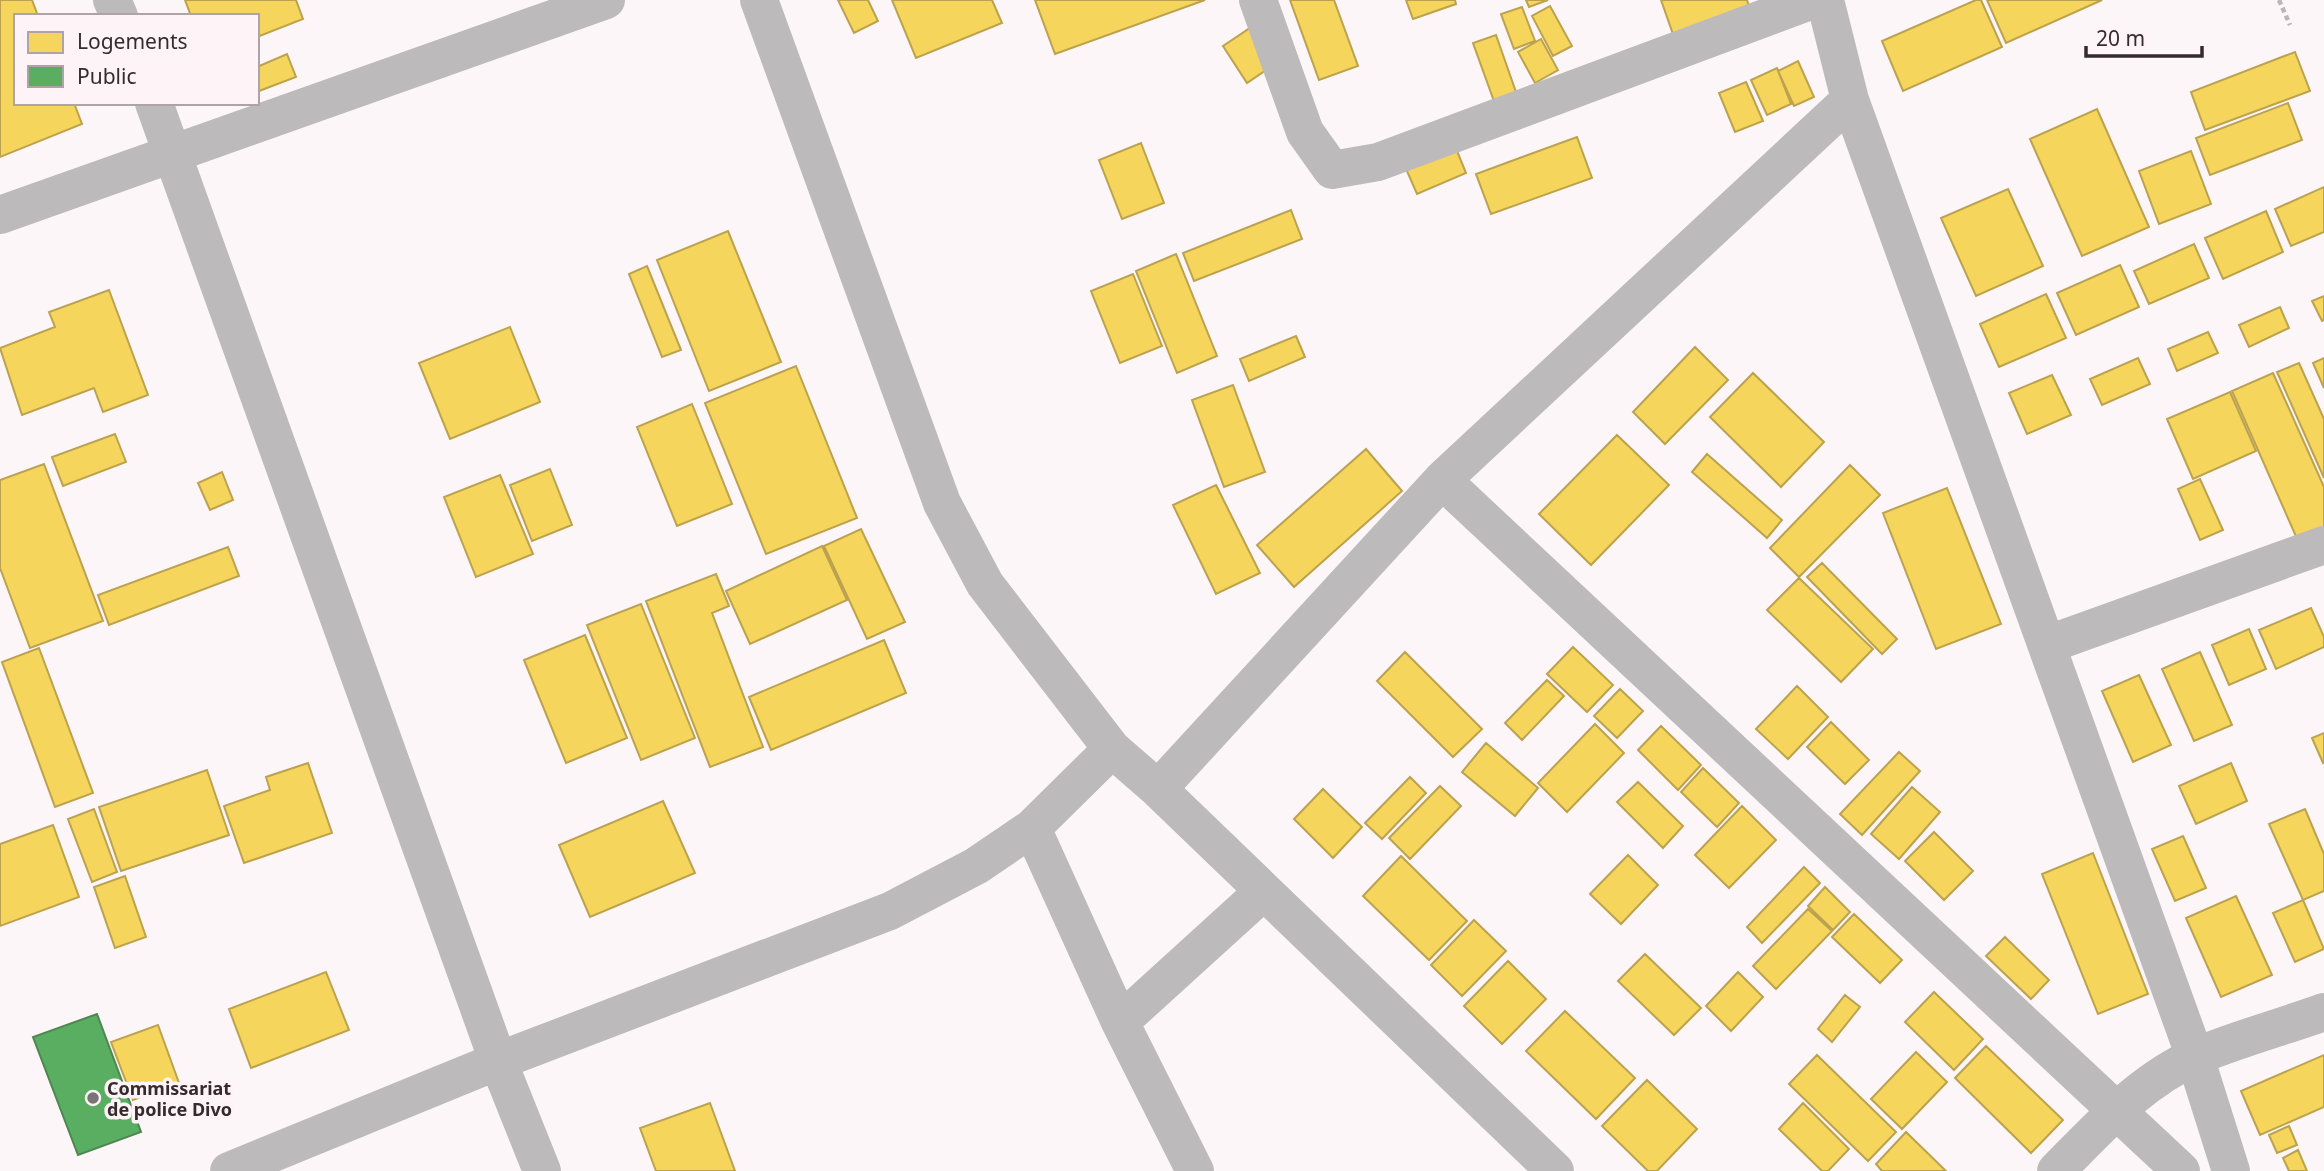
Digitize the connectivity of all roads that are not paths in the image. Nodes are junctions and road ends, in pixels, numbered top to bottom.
1 (606, 0) edge
2 (759, 0) edge
3 (1258, 0) edge
4 (1814, 0) edge
5 (1825, 0) edge
6 (1850, 100) junction
7 (155, 105) edge
8 (173, 151) junction
9 (0, 215) edge
10 (1442, 480) junction
11 (2324, 545) edge
12 (2049, 644) junction
13 (1112, 749) junction
14 (1158, 789) junction
15 (1032, 828) junction
16 (1264, 891) junction
17 (2324, 1012) edge
18 (1120, 1022) junction
19 (2195, 1057) junction
20 (498, 1061) junction
21 (2116, 1111) junction
22 (229, 1171) edge
23 (542, 1171) edge
24 (1195, 1171) edge
25 (1555, 1171) edge
26 (2056, 1171) edge
27 (2180, 1171) edge
28 (2231, 1171) edge

1 - 8 street
2 - 13 street
3 - 4 street
5 - 6 street
6 - 10 street
6 - 12 street
7 - 8 street
8 - 9 street
8 - 20 street
10 - 14 street
10 - 21 street
11 - 12 street
12 - 19 street
13 - 14 street
13 - 15 street
14 - 16 street
15 - 18 street
15 - 20 street
16 - 18 street
16 - 25 street
17 - 19 street
18 - 24 street
19 - 21 street
19 - 28 street
20 - 22 street
20 - 23 street
21 - 26 street
21 - 27 street

